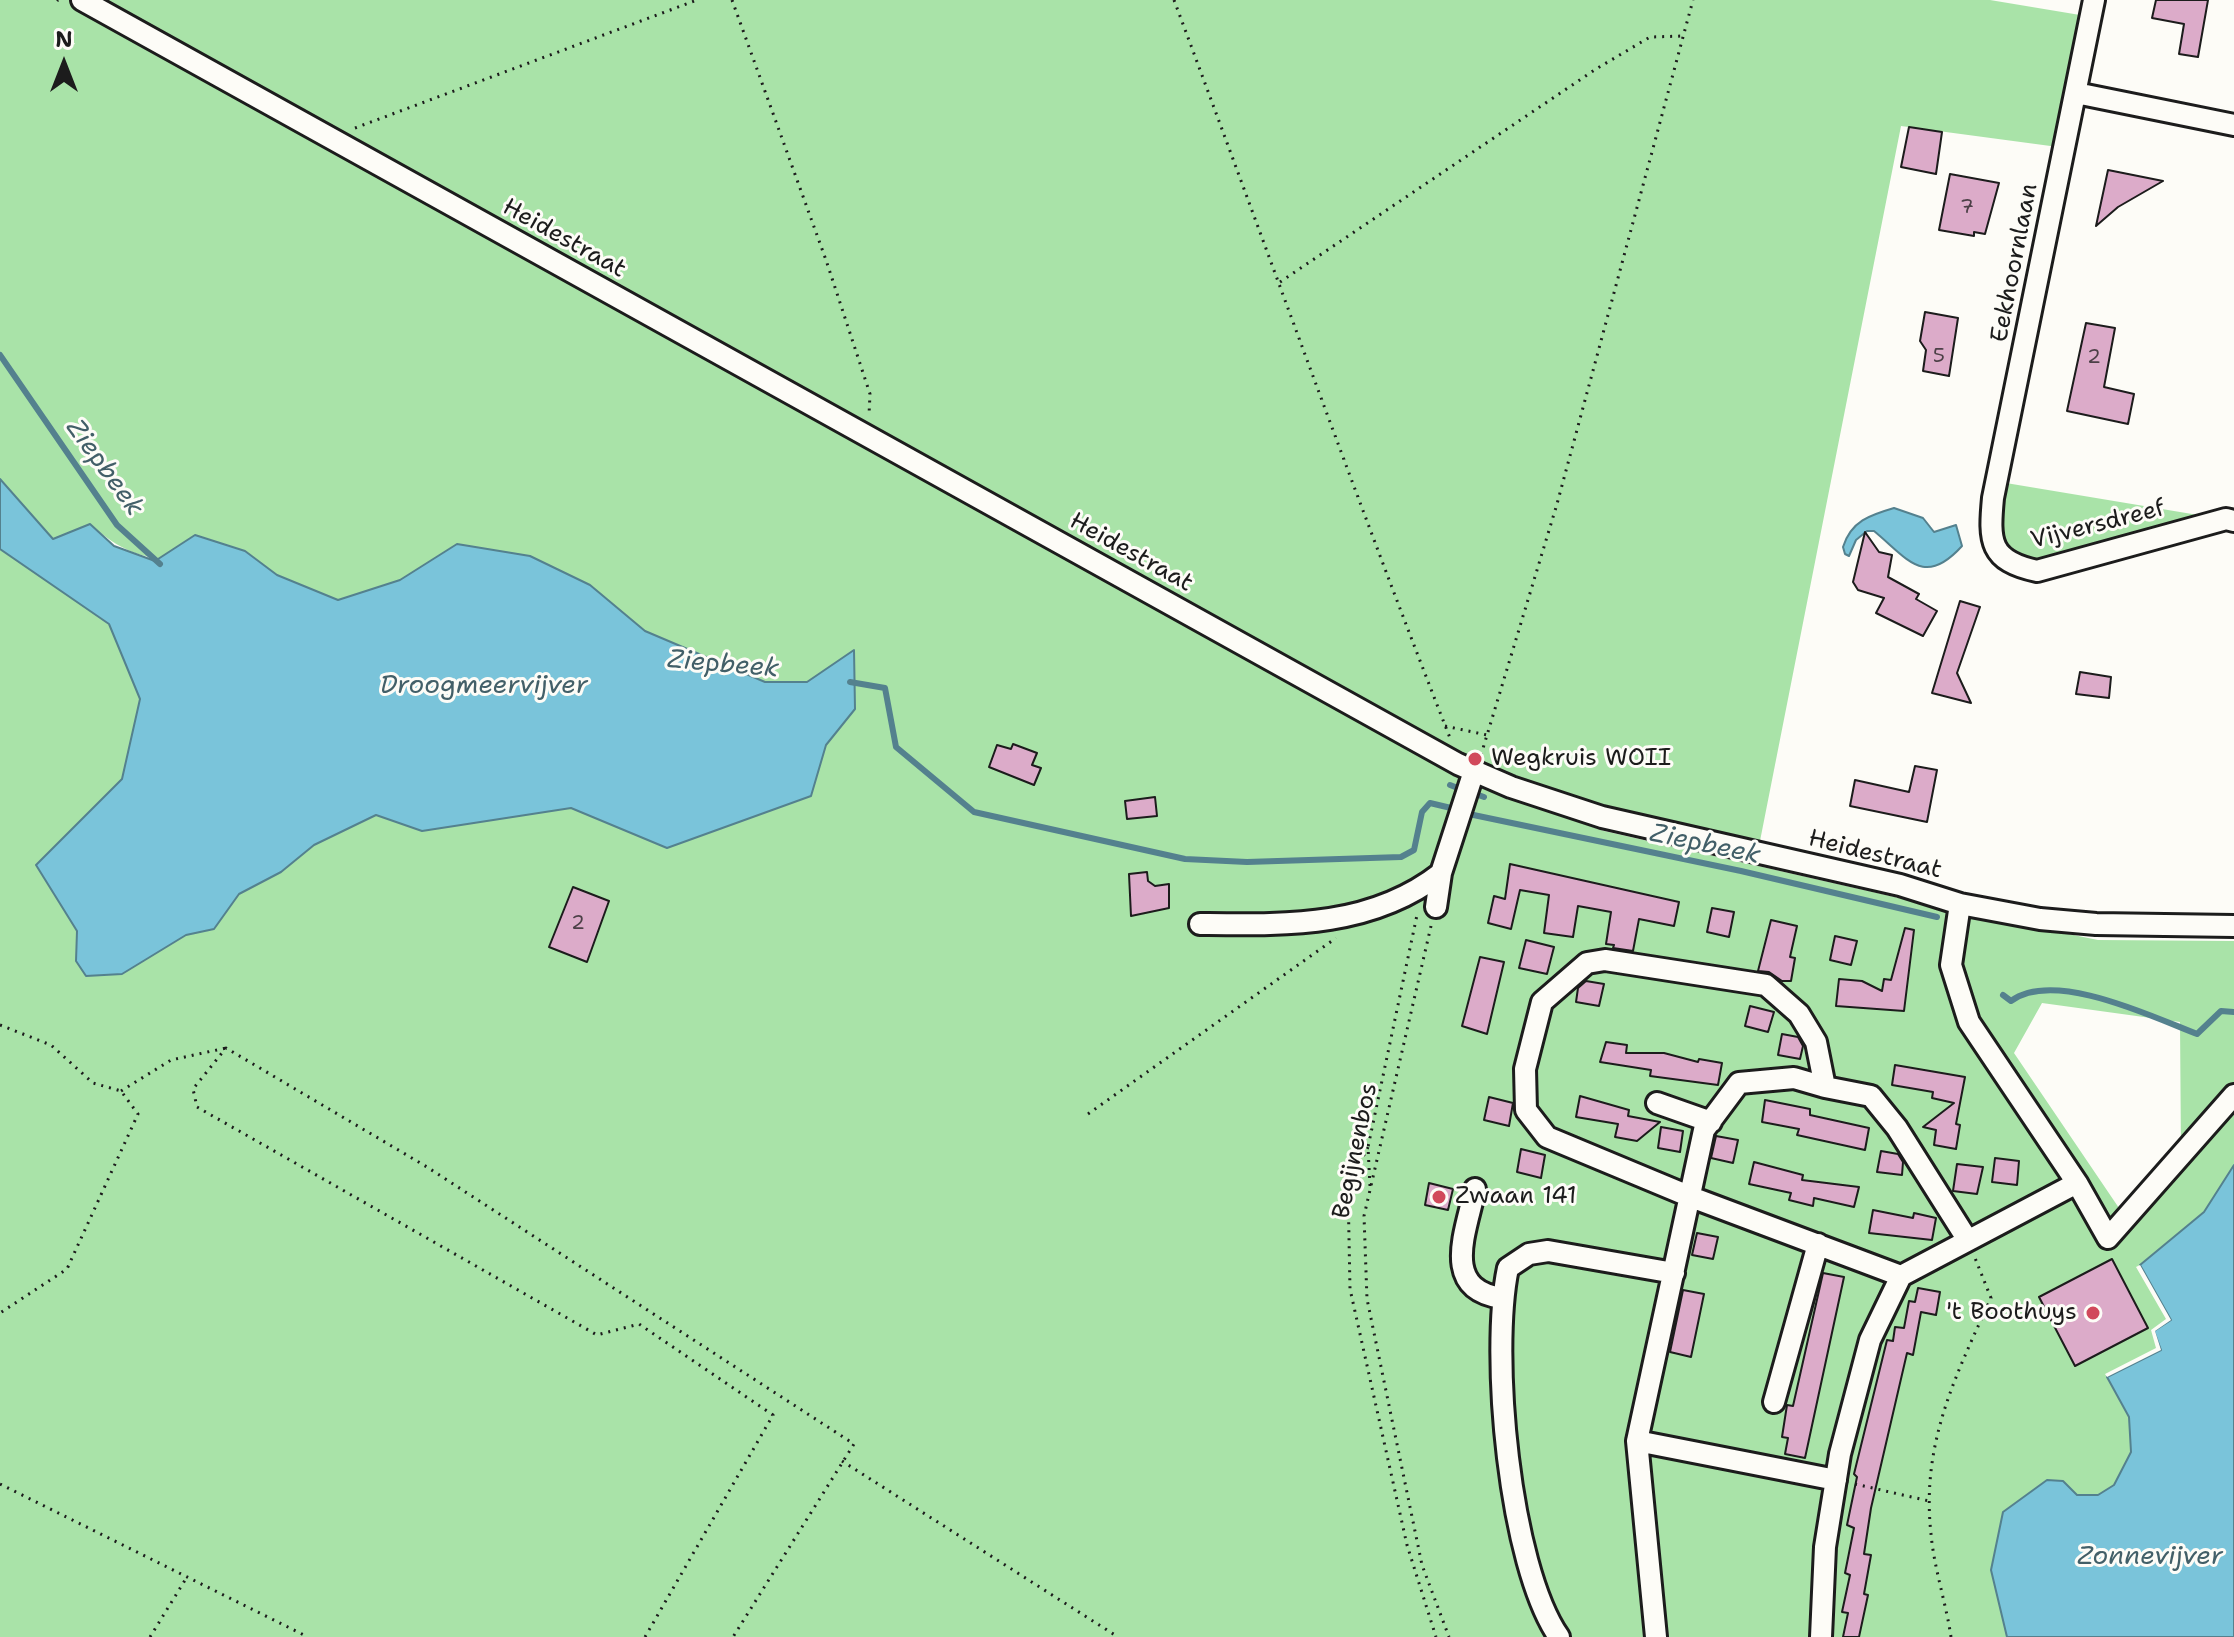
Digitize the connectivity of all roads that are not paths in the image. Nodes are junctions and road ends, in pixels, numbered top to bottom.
1 (82, 0) edge
2 (2094, 0) edge
3 (2076, 93) junction
4 (2234, 125) edge
5 (2234, 521) edge
6 (1989, 536) joint
7 (1474, 771) junction
8 (1960, 904) junction
9 (1200, 924) dead end
10 (2234, 926) edge
11 (1825, 1087) junction
12 (2234, 1095) edge
13 (1657, 1103) dead end
14 (1711, 1122) junction
15 (2077, 1183) junction
16 (1475, 1189) dead end
17 (1691, 1197) junction
18 (1967, 1239) junction
19 (1818, 1244) junction
20 (1674, 1273) junction
21 (1901, 1276) junction
22 (1502, 1298) junction
23 (1774, 1402) dead end
24 (1637, 1441) junction
25 (1836, 1480) junction
26 (1559, 1637) edge
27 (1656, 1637) edge
28 (1821, 1637) edge

1 - 7 street, Heidestraat
2 - 3 street, Eekhoornlaan
3 - 4 street
3 - 6 street, Eekhoornlaan
5 - 6 street, Vijversdreef
7 - 8 street, Heidestraat
7 - 9 street
8 - 10 street, Heidestraat
8 - 15 street
11 - 14 street
11 - 17 street
11 - 18 street
12 - 15 street
13 - 14 street
14 - 17 street
15 - 18 street
16 - 22 street
17 - 19 street
17 - 20 street
18 - 21 street
19 - 21 street
19 - 23 street
20 - 22 street
20 - 24 street
21 - 25 street
22 - 26 street
24 - 25 street
24 - 27 street
25 - 28 street

